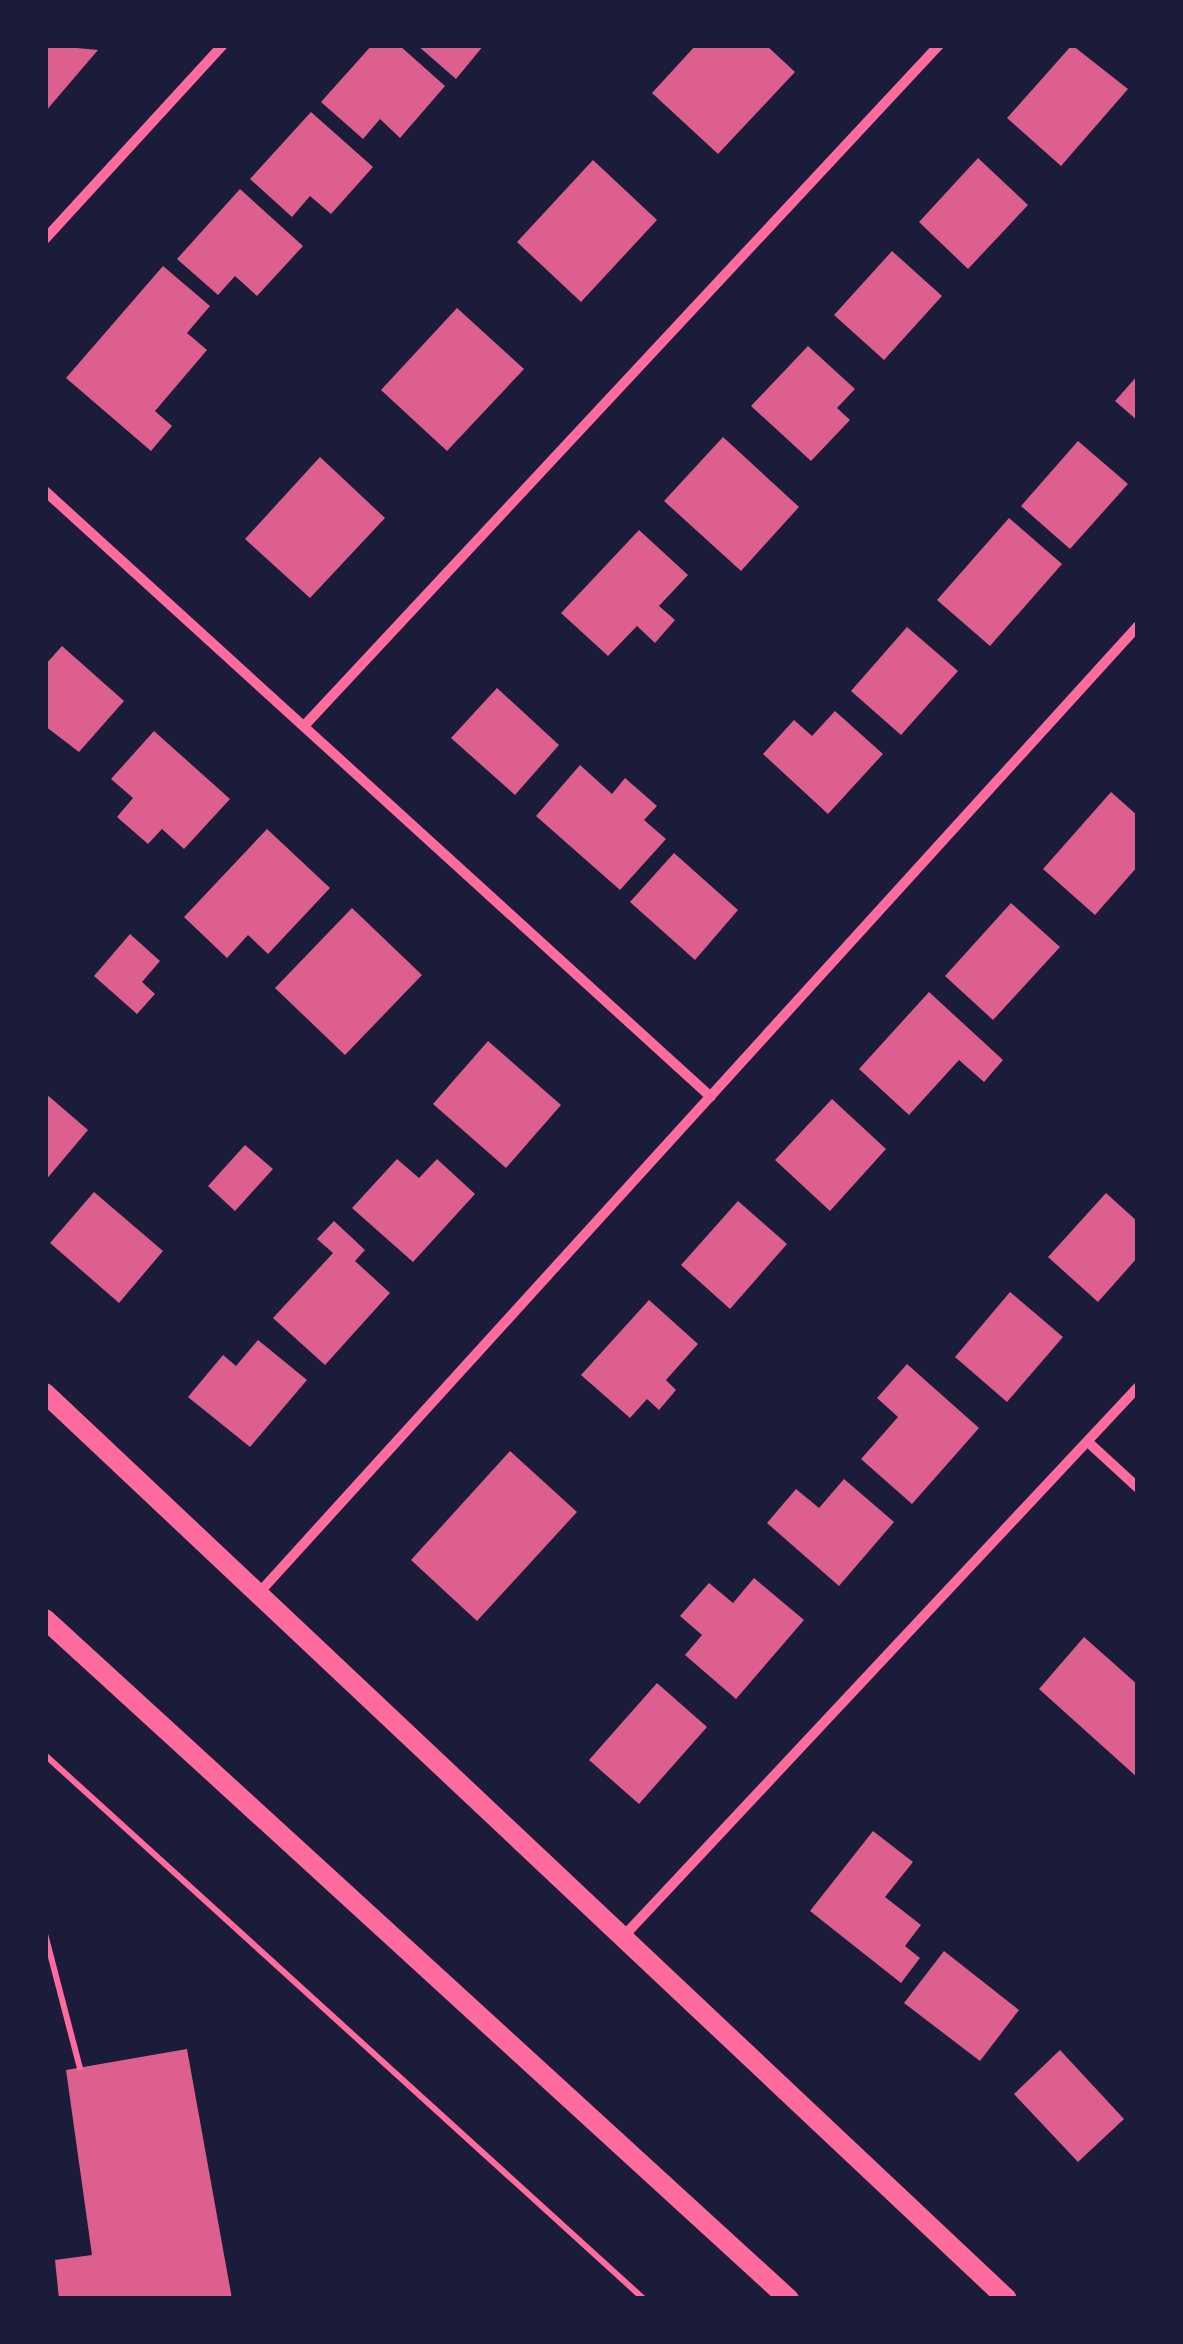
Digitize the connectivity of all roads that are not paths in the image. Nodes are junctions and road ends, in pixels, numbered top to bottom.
1 (223, 45) edge
2 (939, 45) edge
3 (45, 238) edge
4 (45, 490) edge
5 (1138, 626) edge
6 (304, 726) junction
7 (711, 1097) junction
8 (1138, 1388) edge
9 (45, 1393) edge
10 (1088, 1442) junction
11 (1138, 1488) edge
12 (258, 1595) junction
13 (45, 1618) edge
14 (623, 1938) junction
15 (788, 2299) edge
16 (1007, 2299) edge

1 - 3 street
2 - 6 street
4 - 6 street
5 - 7 street
6 - 7 street
7 - 12 street
8 - 10 street
9 - 12 main road
10 - 11 street
10 - 14 street
12 - 14 main road
13 - 15 main road
14 - 16 main road

